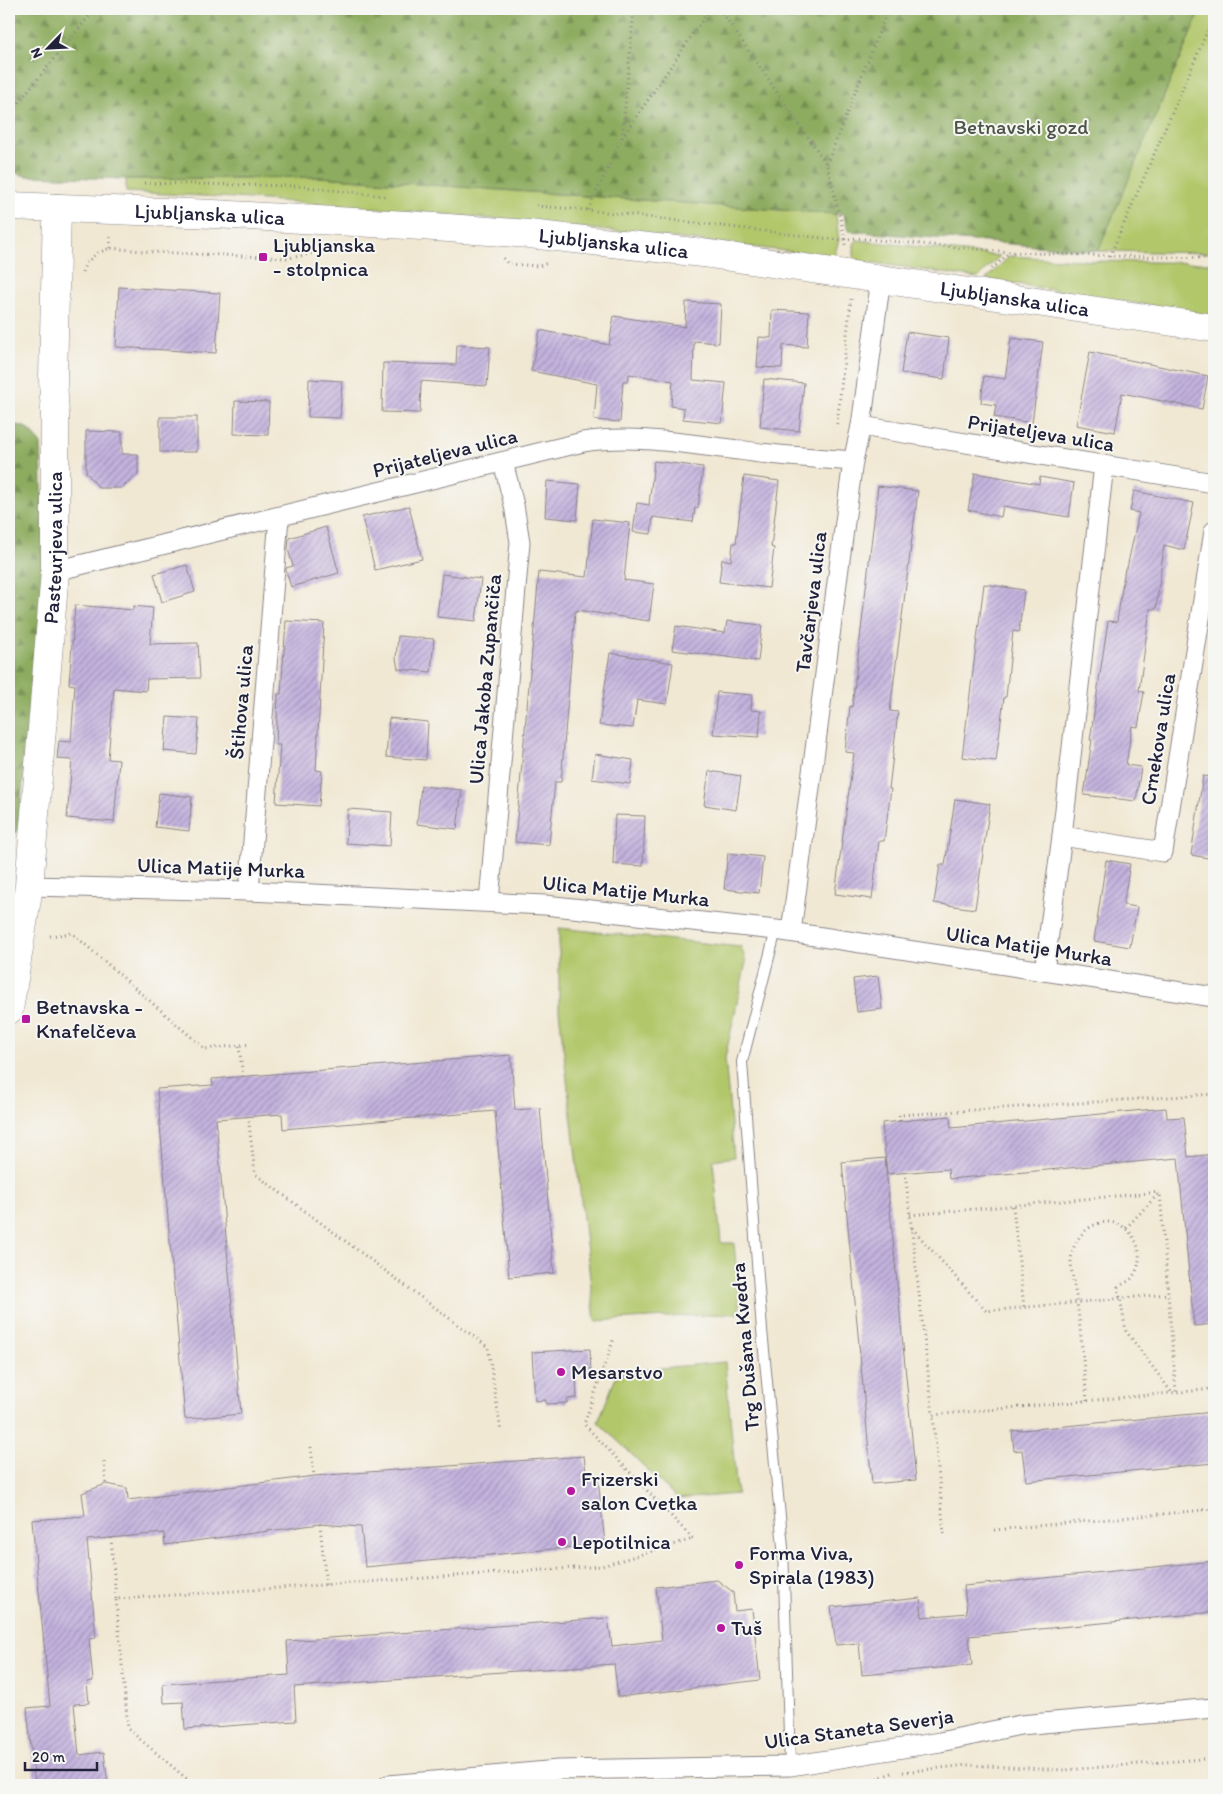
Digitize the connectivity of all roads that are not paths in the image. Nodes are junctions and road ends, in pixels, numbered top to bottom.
1 (9, 206) edge
2 (57, 208) junction
3 (881, 278) junction
4 (1214, 328) edge
5 (861, 426) junction
6 (853, 461) junction
7 (503, 462) junction
8 (1104, 465) junction
9 (1214, 483) edge
10 (279, 517) junction
11 (1214, 531) edge
12 (55, 571) junction
13 (1062, 836) junction
14 (19, 886) edge
15 (249, 891) junction
16 (489, 902) junction
17 (783, 931) junction
18 (1044, 971) junction
19 (1214, 997) edge
20 (9, 1010) edge
21 (1214, 1708) edge
22 (790, 1766) junction
23 (388, 1785) edge

1 - 2 street, Ljubljanska ulica
2 - 3 street, Ljubljanska ulica
2 - 12 street, Pasteurjeva ulica
3 - 4 street, Ljubljanska ulica
3 - 5 street, Tavčarjeva ulica
5 - 6 street, Tavčarjeva ulica
5 - 8 street, Prijateljeva ulica
6 - 7 street, Prijateljeva ulica
6 - 17 street, Tavčarjeva ulica
7 - 10 street, Prijateljeva ulica
7 - 16 street, Ulica Jakoba Zupančiča
8 - 9 street, Prijateljeva ulica
8 - 13 street
10 - 12 street, Prijateljeva ulica
10 - 15 street, Štihova ulica
11 - 13 street, Crnekova ulica
12 - 14 street, Pasteurjeva ulica
13 - 18 street
14 - 15 street, Ulica Matije Murka
14 - 20 street, Pasteurjeva ulica
15 - 16 street, Ulica Matije Murka
16 - 17 street, Ulica Matije Murka
17 - 18 street, Ulica Matije Murka
17 - 22 lane, Trg Dušana Kvedra
18 - 19 street, Ulica Matije Murka
21 - 22 street, Ulica Staneta Severja
22 - 23 street, Ulica Staneta Severja

